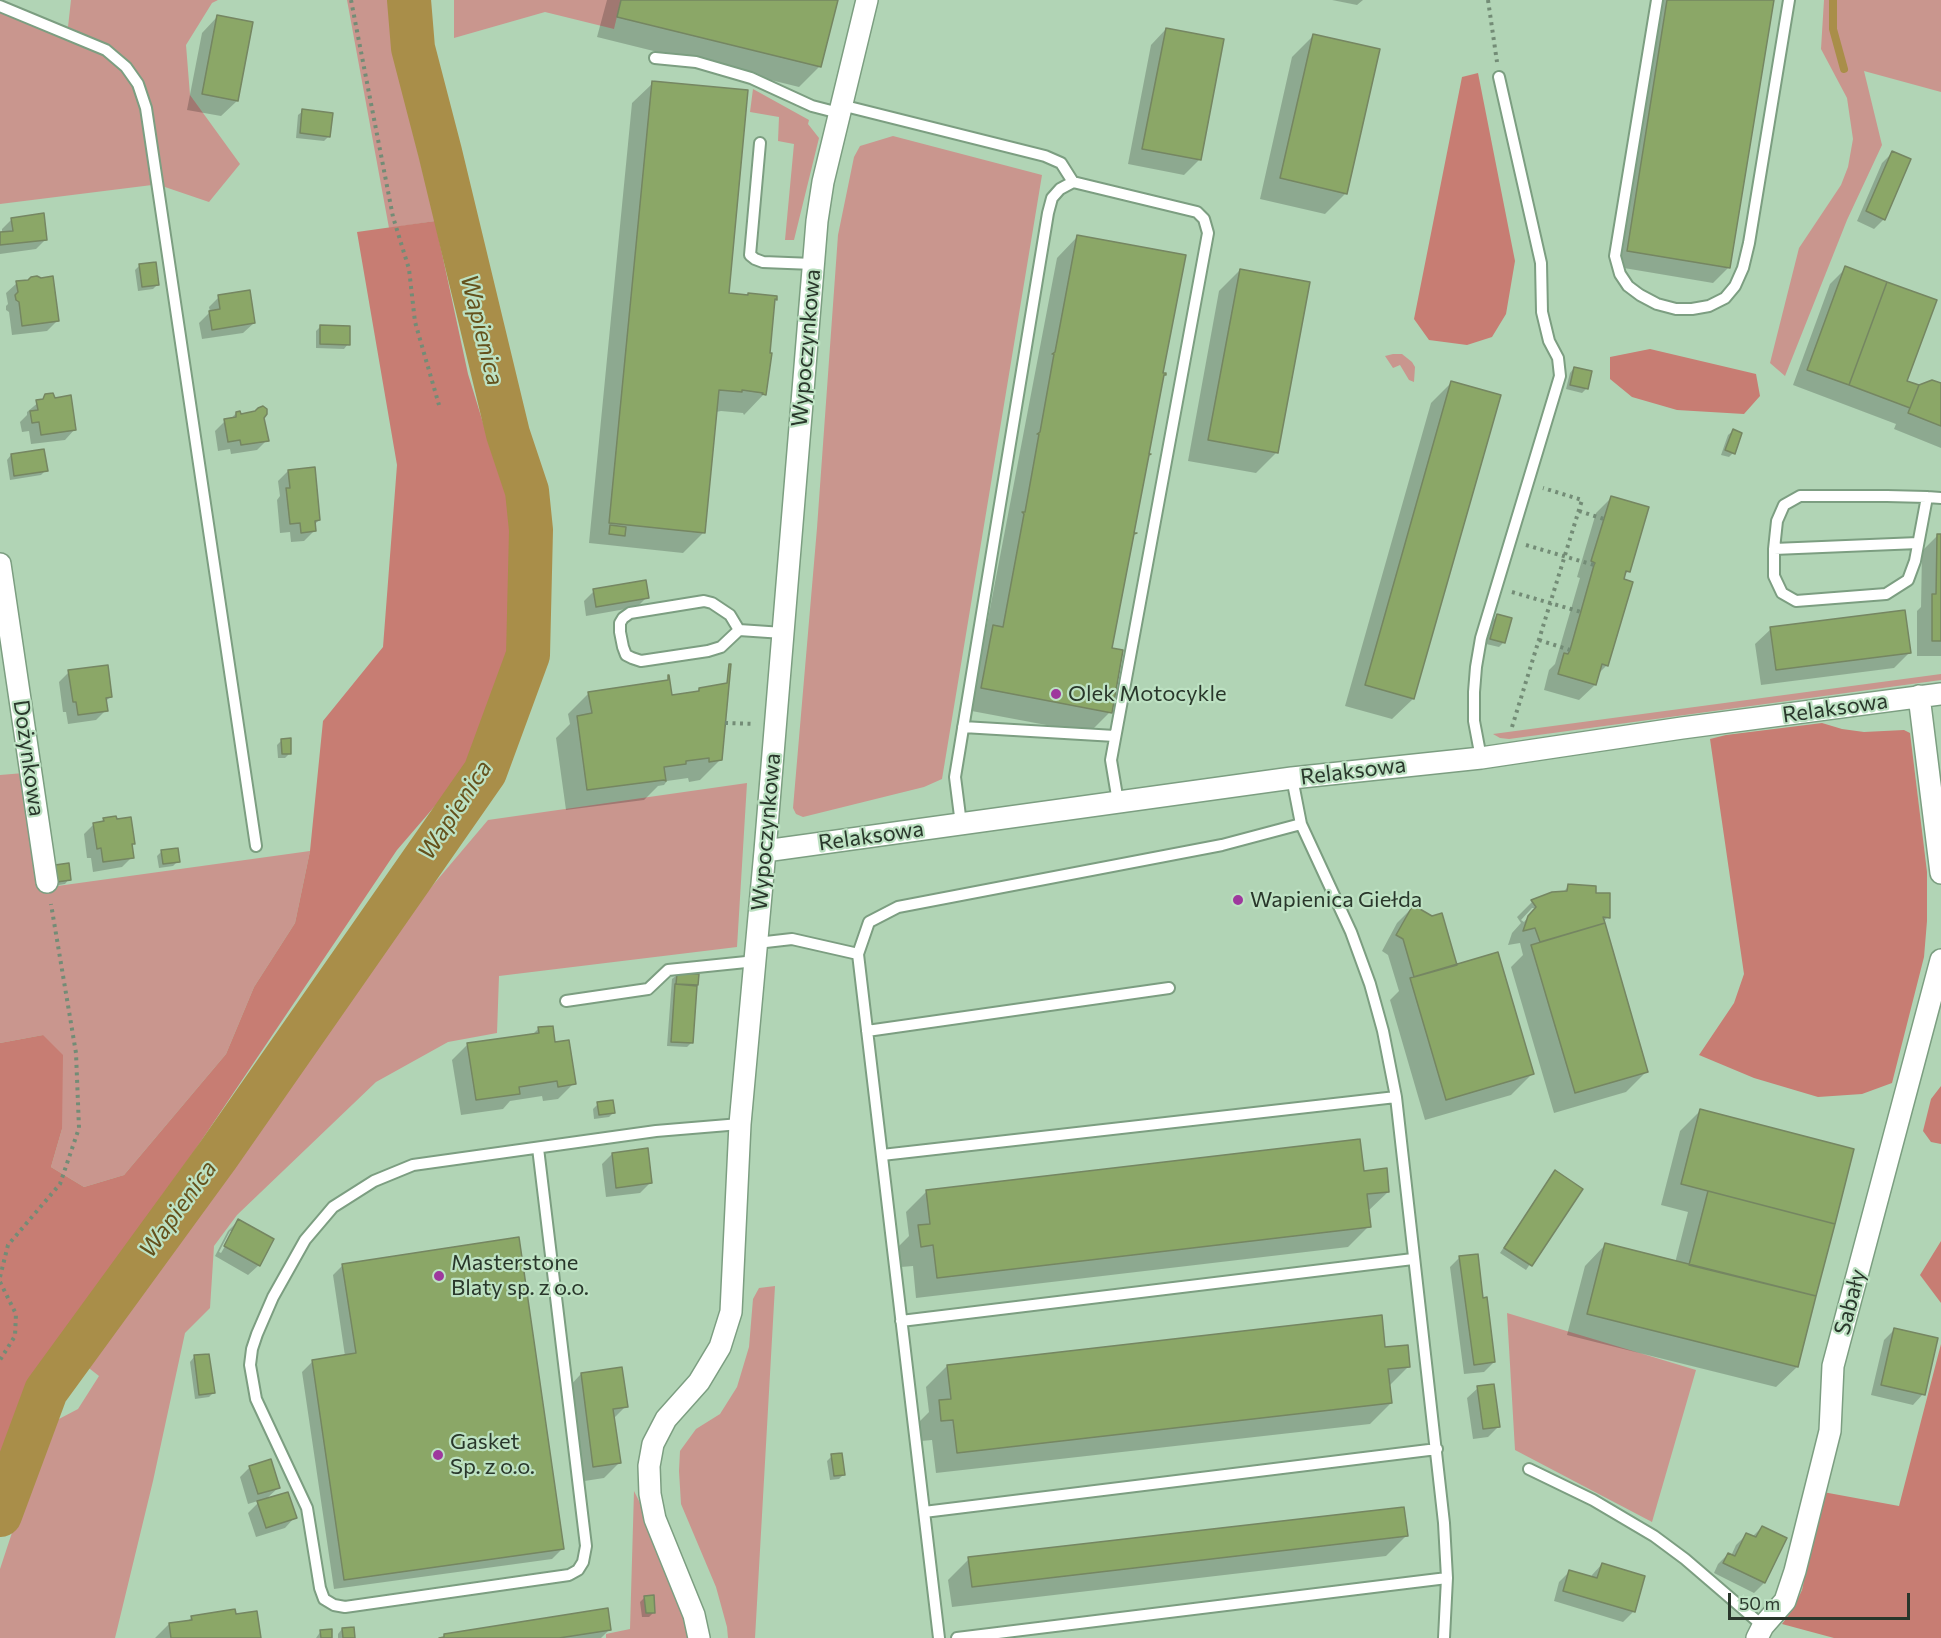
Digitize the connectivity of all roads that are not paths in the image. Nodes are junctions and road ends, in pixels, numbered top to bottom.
1 (867, 0) edge
2 (1657, 0) edge
3 (1789, 0) edge
4 (0, 6) edge
5 (655, 58) dead end
6 (1499, 77) road end
7 (840, 109) junction
8 (760, 143) dead end
9 (1073, 182) junction
10 (813, 264) junction
11 (1927, 497) junction
12 (1941, 498) edge
13 (1918, 543) junction
14 (1774, 549) junction
15 (0, 564) edge
16 (739, 630) junction
17 (783, 633) junction
18 (1941, 694) edge
19 (1919, 696) junction
20 (963, 727) junction
21 (1115, 736) junction
22 (1481, 758) junction
23 (1292, 778) junction
24 (1118, 802) junction
25 (961, 824) junction
26 (1301, 824) junction
27 (256, 846) dead end
28 (765, 851) junction
29 (1941, 873) edge
30 (47, 882) road end
31 (756, 952) junction
32 (858, 954) junction
33 (1941, 960) edge
34 (1168, 988) dead end
35 (566, 1001) dead end
36 (867, 1031) junction
37 (1396, 1097) junction
38 (740, 1124) junction
39 (538, 1148) junction
40 (882, 1155) junction
41 (1413, 1259) junction
42 (901, 1321) junction
43 (1437, 1449) junction
44 (1529, 1469) dead end
45 (924, 1512) junction
46 (1446, 1578) junction
47 (1760, 1632) edge
48 (699, 1638) edge
49 (939, 1638) edge
50 (957, 1638) edge
51 (1444, 1638) edge

1 - 7 street, Wypoczynkowa
2 - 3 lane
4 - 27 lane
5 - 7 lane
6 - 22 lane
7 - 9 lane
7 - 10 street, Wypoczynkowa
8 - 10 lane
9 - 20 lane
9 - 21 lane
10 - 17 street, Wypoczynkowa
11 - 12 lane
11 - 13 lane
11 - 14 lane
13 - 14 lane
13 - 14 lane
15 - 30 street, Dożynkowa
16 - 16 lane
16 - 17 lane
17 - 28 street, Wypoczynkowa
18 - 19 street, Relaksowa
19 - 22 street, Relaksowa
19 - 29 street
20 - 21 lane
20 - 25 lane
21 - 24 lane
22 - 23 street, Relaksowa
23 - 24 street, Relaksowa
23 - 26 lane
24 - 25 street, Relaksowa
25 - 28 street, Relaksowa
26 - 32 lane
26 - 37 lane
28 - 31 street, Wypoczynkowa
31 - 32 lane
31 - 35 lane
31 - 38 street, Wypoczynkowa
32 - 36 lane
33 - 47 street, Sabały
34 - 36 lane
36 - 40 lane
37 - 40 lane
37 - 41 lane
38 - 39 lane
38 - 48 street, Wypoczynkowa
39 - 39 lane
40 - 42 lane
41 - 42 lane
41 - 43 lane
42 - 45 lane
43 - 45 lane
43 - 46 lane
44 - 47 lane
45 - 49 lane
46 - 50 lane
46 - 51 lane

